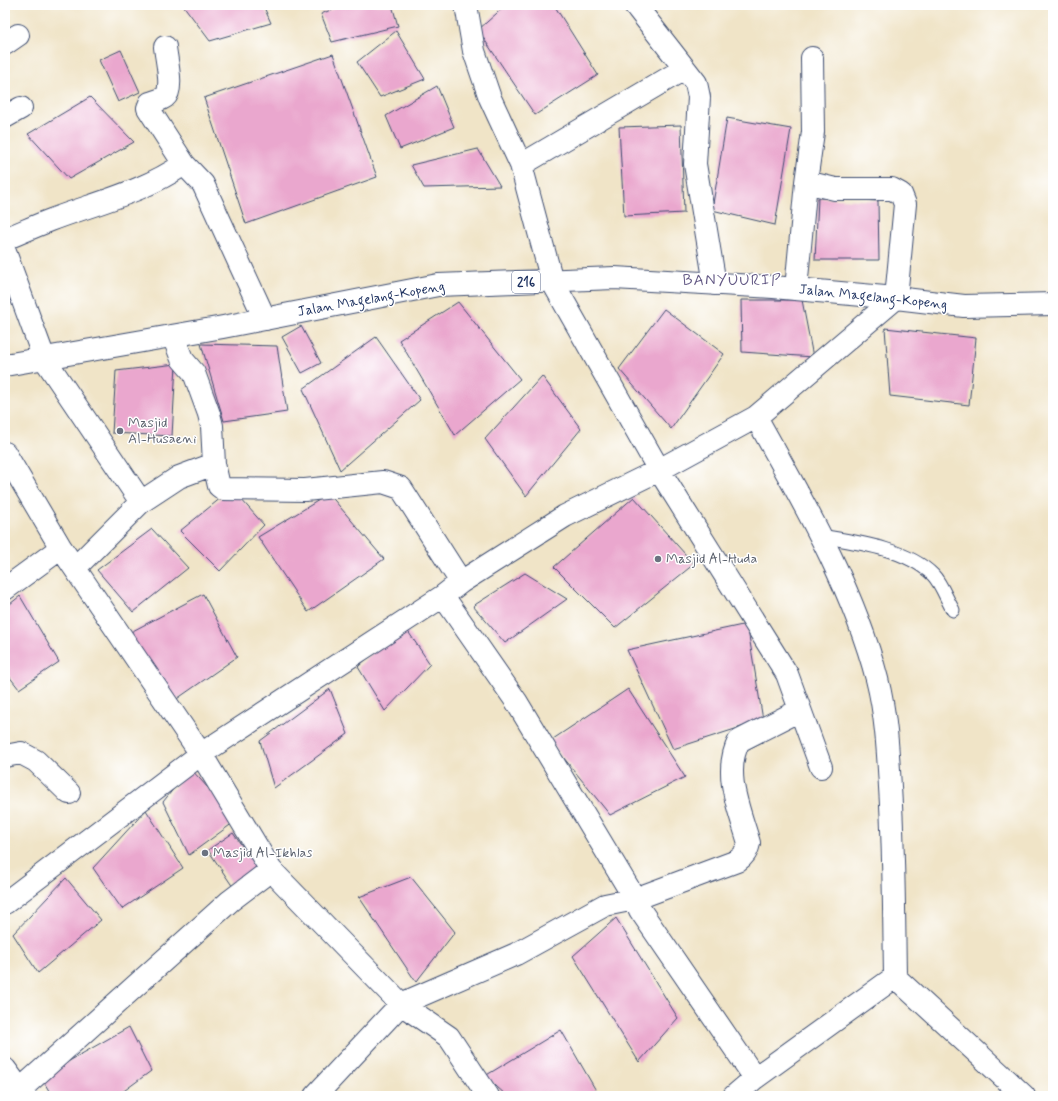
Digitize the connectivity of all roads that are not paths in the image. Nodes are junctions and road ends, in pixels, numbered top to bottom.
1 (466, 5) edge
2 (635, 5) edge
3 (165, 47) dead end
4 (812, 58) dead end
5 (684, 68) junction
6 (184, 164) junction
7 (521, 165) junction
8 (806, 182) junction
9 (5, 239) edge
10 (5, 252) edge
11 (552, 281) junction
12 (715, 284) junction
13 (796, 289) junction
14 (896, 298) junction
15 (1053, 304) edge
16 (265, 319) junction
17 (173, 336) junction
18 (44, 358) junction
19 (5, 365) edge
20 (756, 417) junction
21 (5, 453) edge
22 (214, 464) junction
23 (660, 470) junction
24 (142, 502) junction
25 (820, 536) junction
26 (61, 548) junction
27 (75, 568) junction
28 (461, 582) junction
29 (5, 590) edge
30 (443, 596) junction
31 (953, 610) dead end
32 (800, 710) junction
33 (201, 754) junction
34 (5, 756) edge
35 (821, 767) dead end
36 (69, 793) dead end
37 (271, 870) junction
38 (635, 899) junction
39 (5, 903) edge
40 (895, 977) junction
41 (401, 1004) junction
42 (5, 1069) edge
43 (755, 1078) junction
44 (20, 1094) edge
45 (315, 1096) edge
46 (488, 1096) edge
47 (734, 1096) edge
48 (1024, 1096) edge

1 - 7 street
2 - 5 street
3 - 6 street
4 - 8 street
5 - 7 street
5 - 12 street
6 - 9 street
6 - 16 street
7 - 11 street
8 - 13 street
8 - 14 street
10 - 18 street
11 - 12 street, Jalan Magelang-Kopeng / 216
11 - 16 street, Jalan Magelang-Kopeng / 216
11 - 23 street
12 - 13 street, Jalan Magelang-Kopeng / 216
13 - 14 street, Jalan Magelang-Kopeng / 216
14 - 15 street, Jalan Magelang-Kopeng / 216
14 - 20 street
16 - 17 street, Jalan Magelang-Kopeng / 216
17 - 18 street, Jalan Magelang-Kopeng / 216
17 - 22 street
18 - 19 street, Jalan Magelang-Kopeng / 216
18 - 24 street
20 - 23 street
20 - 25 street
21 - 26 street
22 - 24 street
22 - 28 street
23 - 28 street
23 - 32 street
24 - 27 street
25 - 31 lane
25 - 40 street
26 - 27 street
26 - 29 street
27 - 33 street
28 - 30 street
30 - 33 street
30 - 38 street
32 - 35 street
32 - 38 street
33 - 37 street
33 - 39 street
34 - 36 street
37 - 41 street
37 - 44 street
38 - 41 street
38 - 43 street
40 - 43 street
40 - 48 street
41 - 45 street
41 - 46 street
42 - 44 street
43 - 47 street

